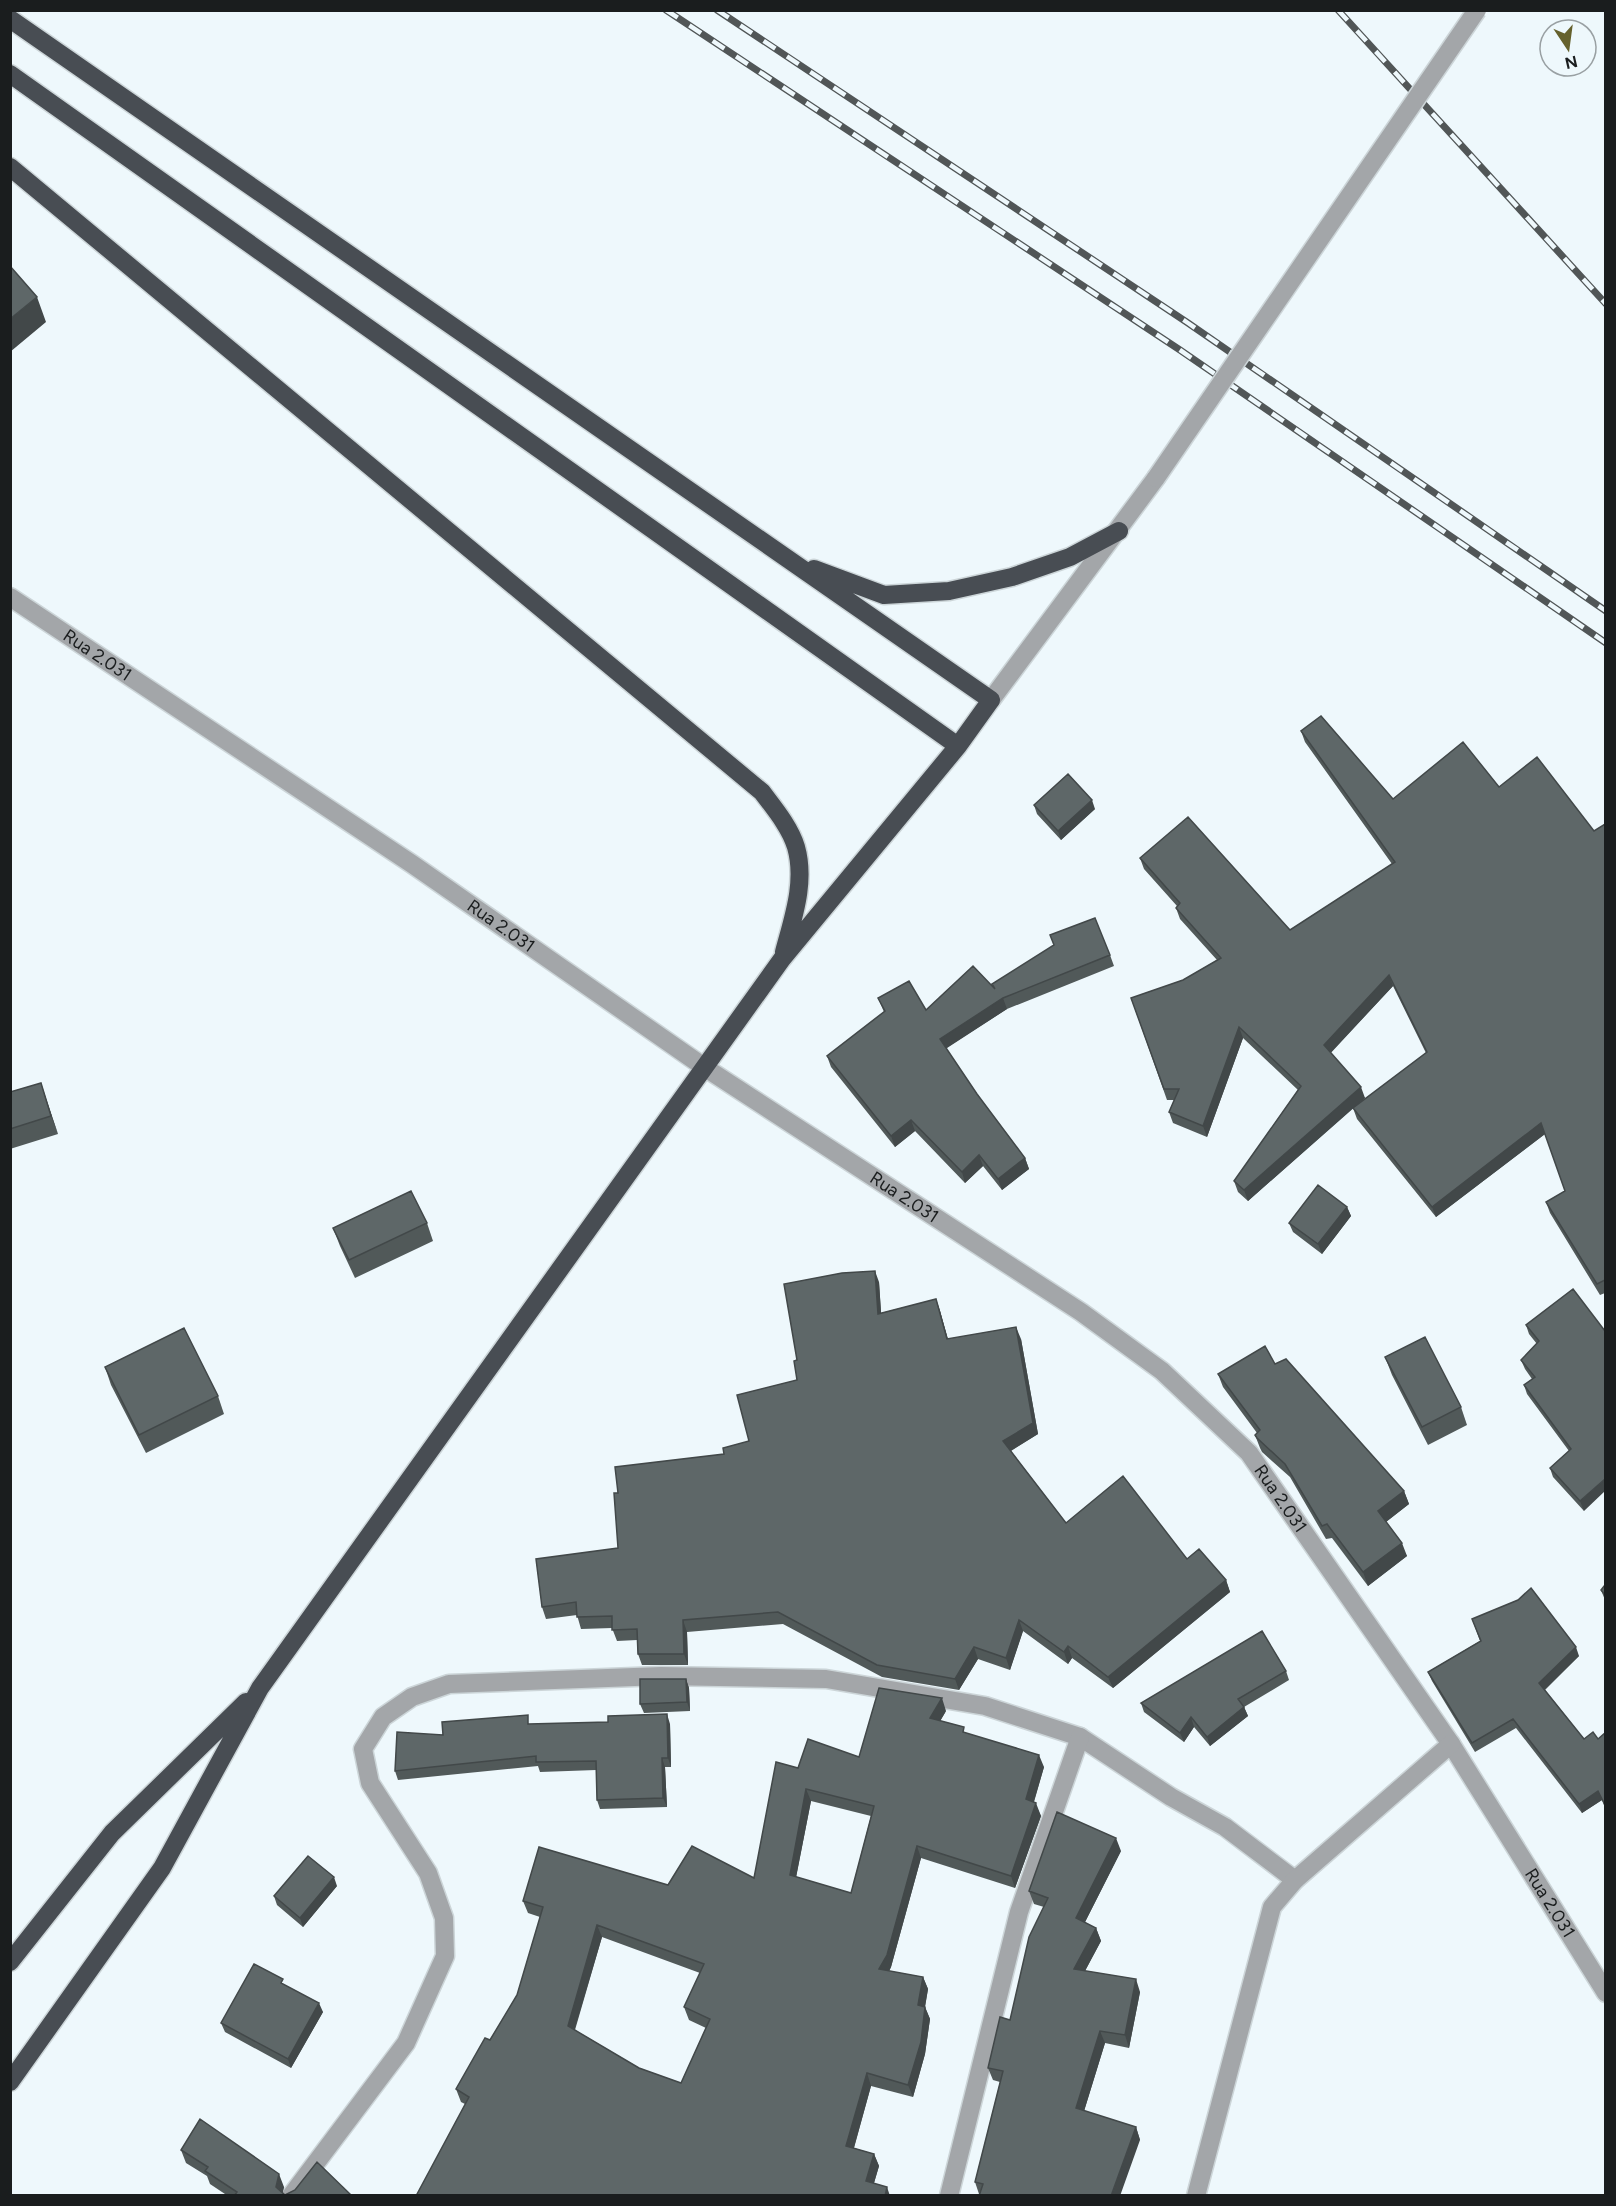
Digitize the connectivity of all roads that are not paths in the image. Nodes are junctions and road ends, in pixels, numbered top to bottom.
1 (1477, 10) edge
2 (10, 19) edge
3 (10, 74) edge
4 (10, 167) edge
5 (1119, 531) junction
6 (788, 559) junction
7 (10, 597) edge
8 (991, 700) junction
9 (958, 746) junction
10 (782, 959) junction
11 (704, 1067) junction
12 (260, 1688) junction
13 (1080, 1737) junction
14 (1451, 1744) junction
15 (1295, 1880) junction
16 (10, 1962) edge
17 (1605, 1993) edge
18 (10, 2082) edge
19 (291, 2196) edge
20 (949, 2196) edge
21 (1196, 2196) edge

1 - 5 street, bridge
2 - 6 highway
3 - 9 highway
4 - 10 highway
5 - 6 highway
5 - 8 street
6 - 8 highway
7 - 11 street, Rua 2.031
8 - 9 highway
9 - 10 highway
10 - 11 highway
11 - 12 highway
11 - 14 street, Rua 2.031
12 - 16 highway
12 - 18 highway
13 - 15 street
13 - 19 street
13 - 20 street
14 - 15 street
14 - 17 street, Rua 2.031
15 - 21 street

